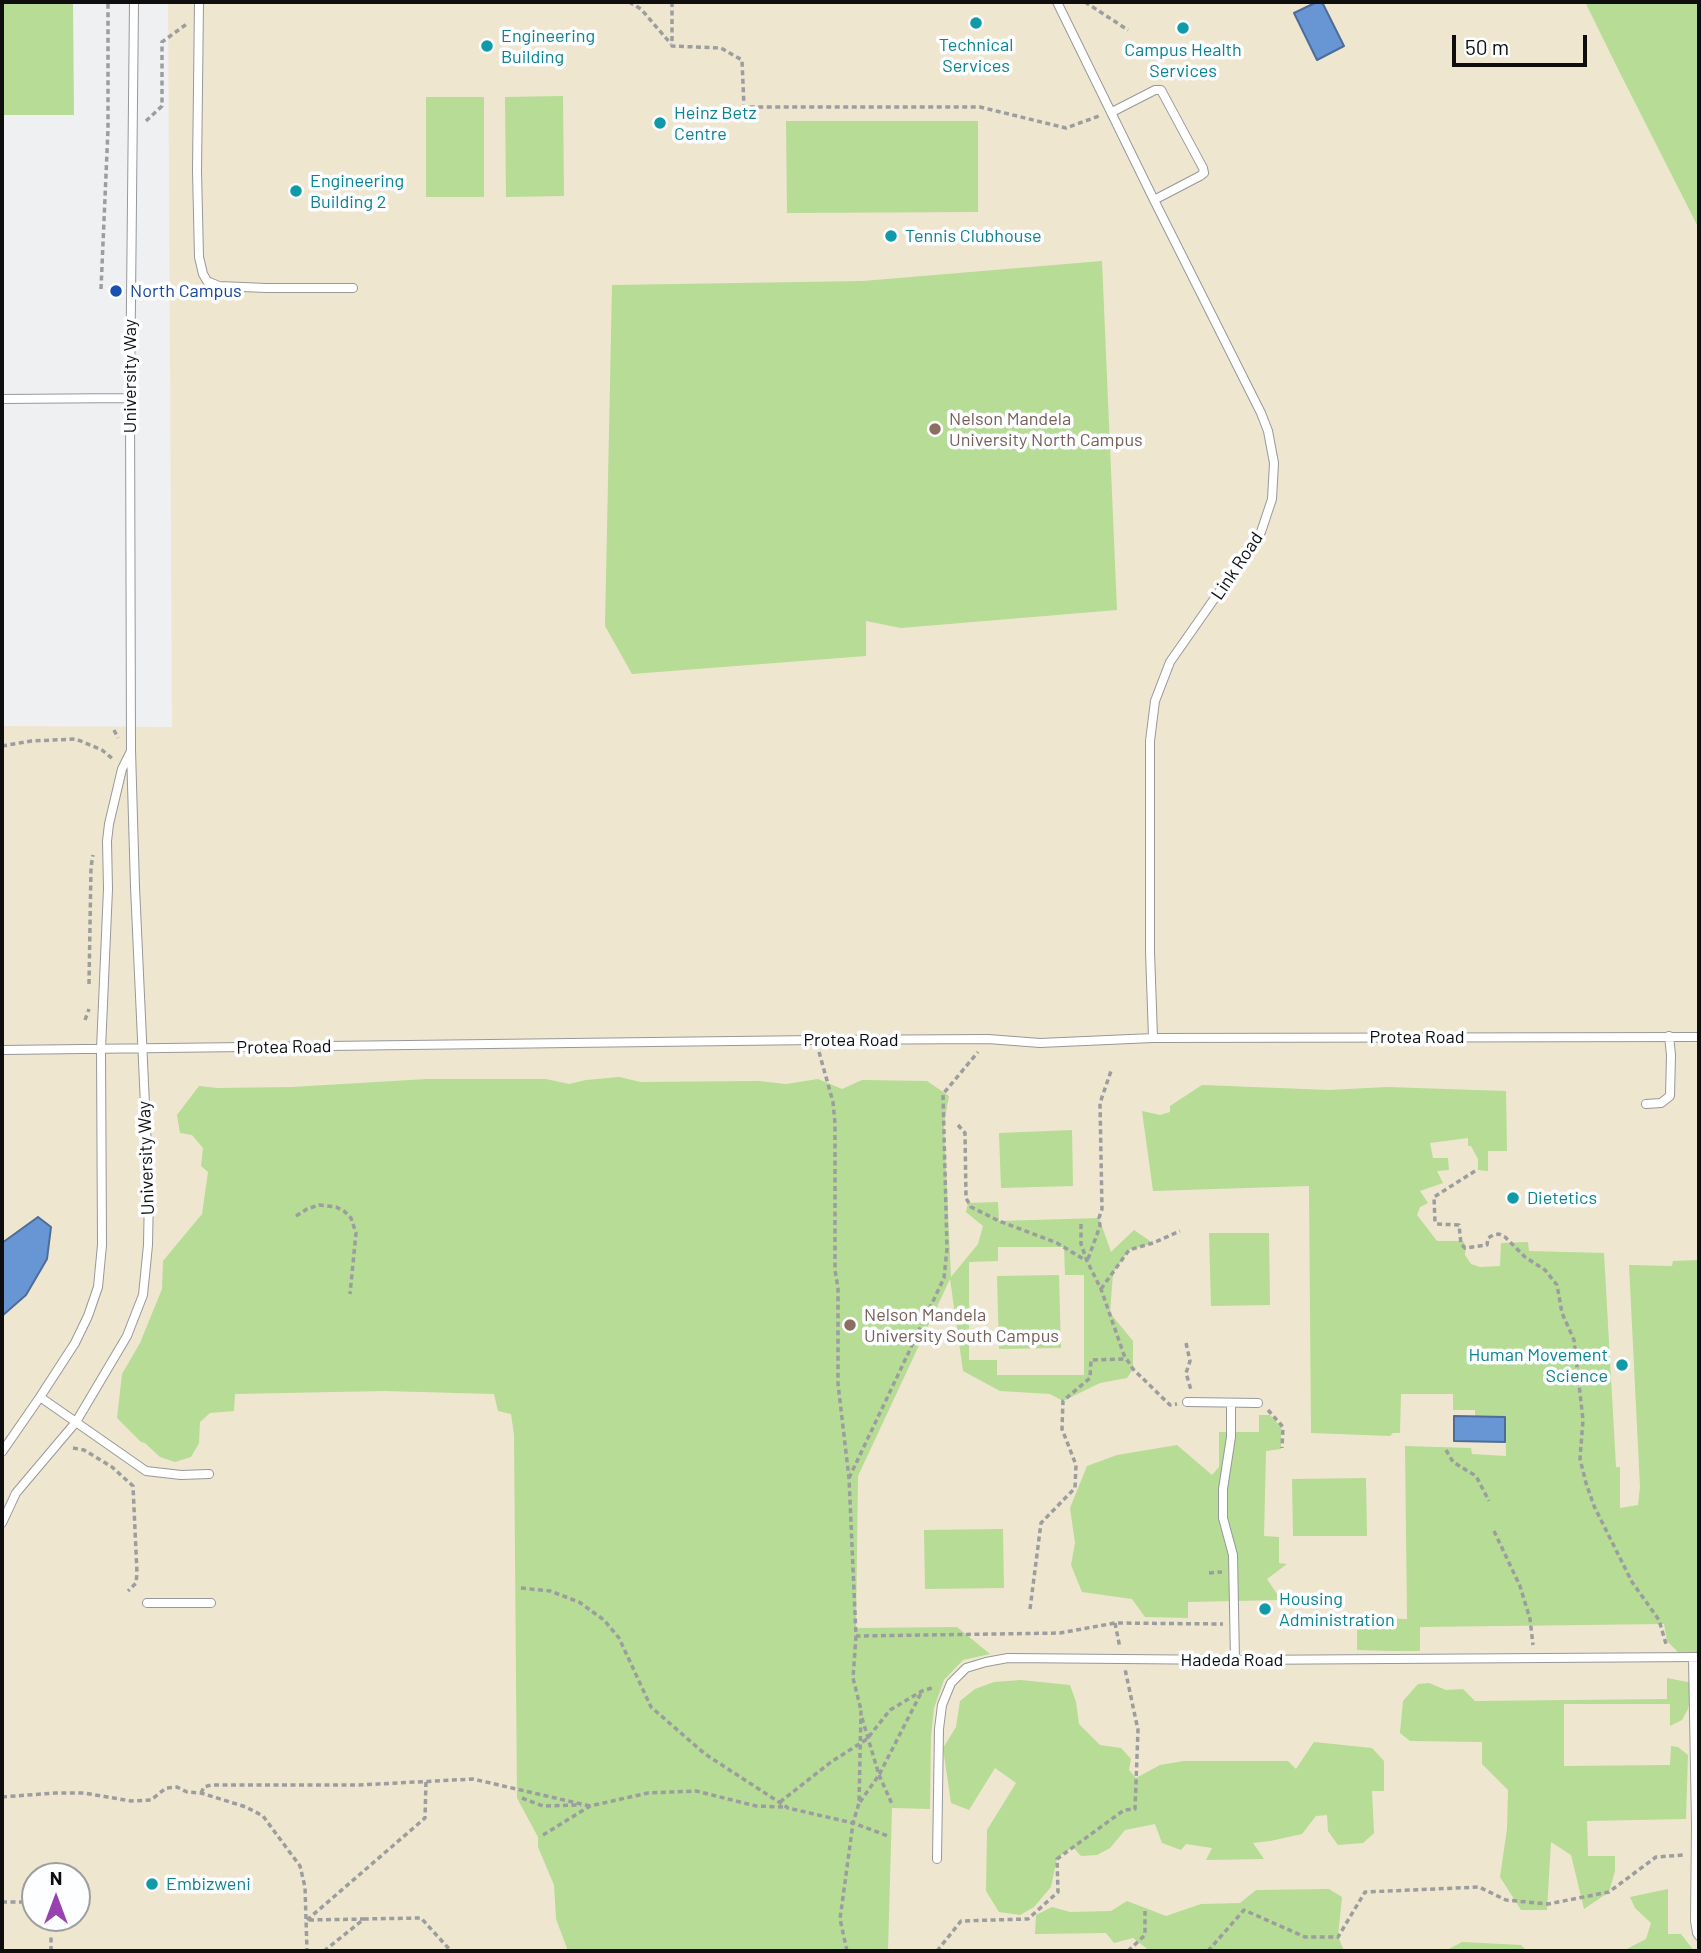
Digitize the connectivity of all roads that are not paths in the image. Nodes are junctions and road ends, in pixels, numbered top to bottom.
1 (134, 2) edge
2 (199, 2) edge
3 (1057, 2) edge
4 (1112, 111) junction
5 (1154, 200) junction
6 (353, 288) dead end
7 (130, 398) junction
8 (2, 399) edge
9 (131, 750) junction
10 (1669, 1037) junction
11 (1699, 1037) edge
12 (1153, 1038) junction
13 (101, 1049) junction
14 (142, 1049) junction
15 (2, 1050) edge
16 (1646, 1104) dead end
17 (40, 1397) junction
18 (1191, 1402) road end
19 (1231, 1403) junction
20 (1258, 1403) road end
21 (76, 1422) junction
22 (2, 1452) edge
23 (209, 1474) dead end
24 (2, 1523) edge
25 (211, 1603) dead end
26 (147, 1604) dead end
27 (1696, 1657) edge
28 (1236, 1660) junction
29 (937, 1859) dead end
30 (1699, 1936) edge

1 - 7 lane, University Way
2 - 6 lane
3 - 4 lane, Link Road
4 - 5 lane, Link Road
4 - 5 lane
5 - 12 lane, Link Road
7 - 8 lane
7 - 9 lane, University Way
9 - 13 lane, University Way
9 - 14 lane, University Way
10 - 11 lane, Protea Road
10 - 12 lane, Protea Road
10 - 16 lane
12 - 14 lane, Protea Road
13 - 14 lane, Protea Road
13 - 15 lane, Protea Road
13 - 17 lane, University Way
14 - 21 lane, University Way
17 - 21 lane
17 - 22 lane, University Way
18 - 19 lane
19 - 20 lane
19 - 28 lane
21 - 23 lane
21 - 24 lane, University Way
25 - 26 lane
27 - 28 lane, Hadeda Road
27 - 30 lane
28 - 29 lane, Hadeda Road

